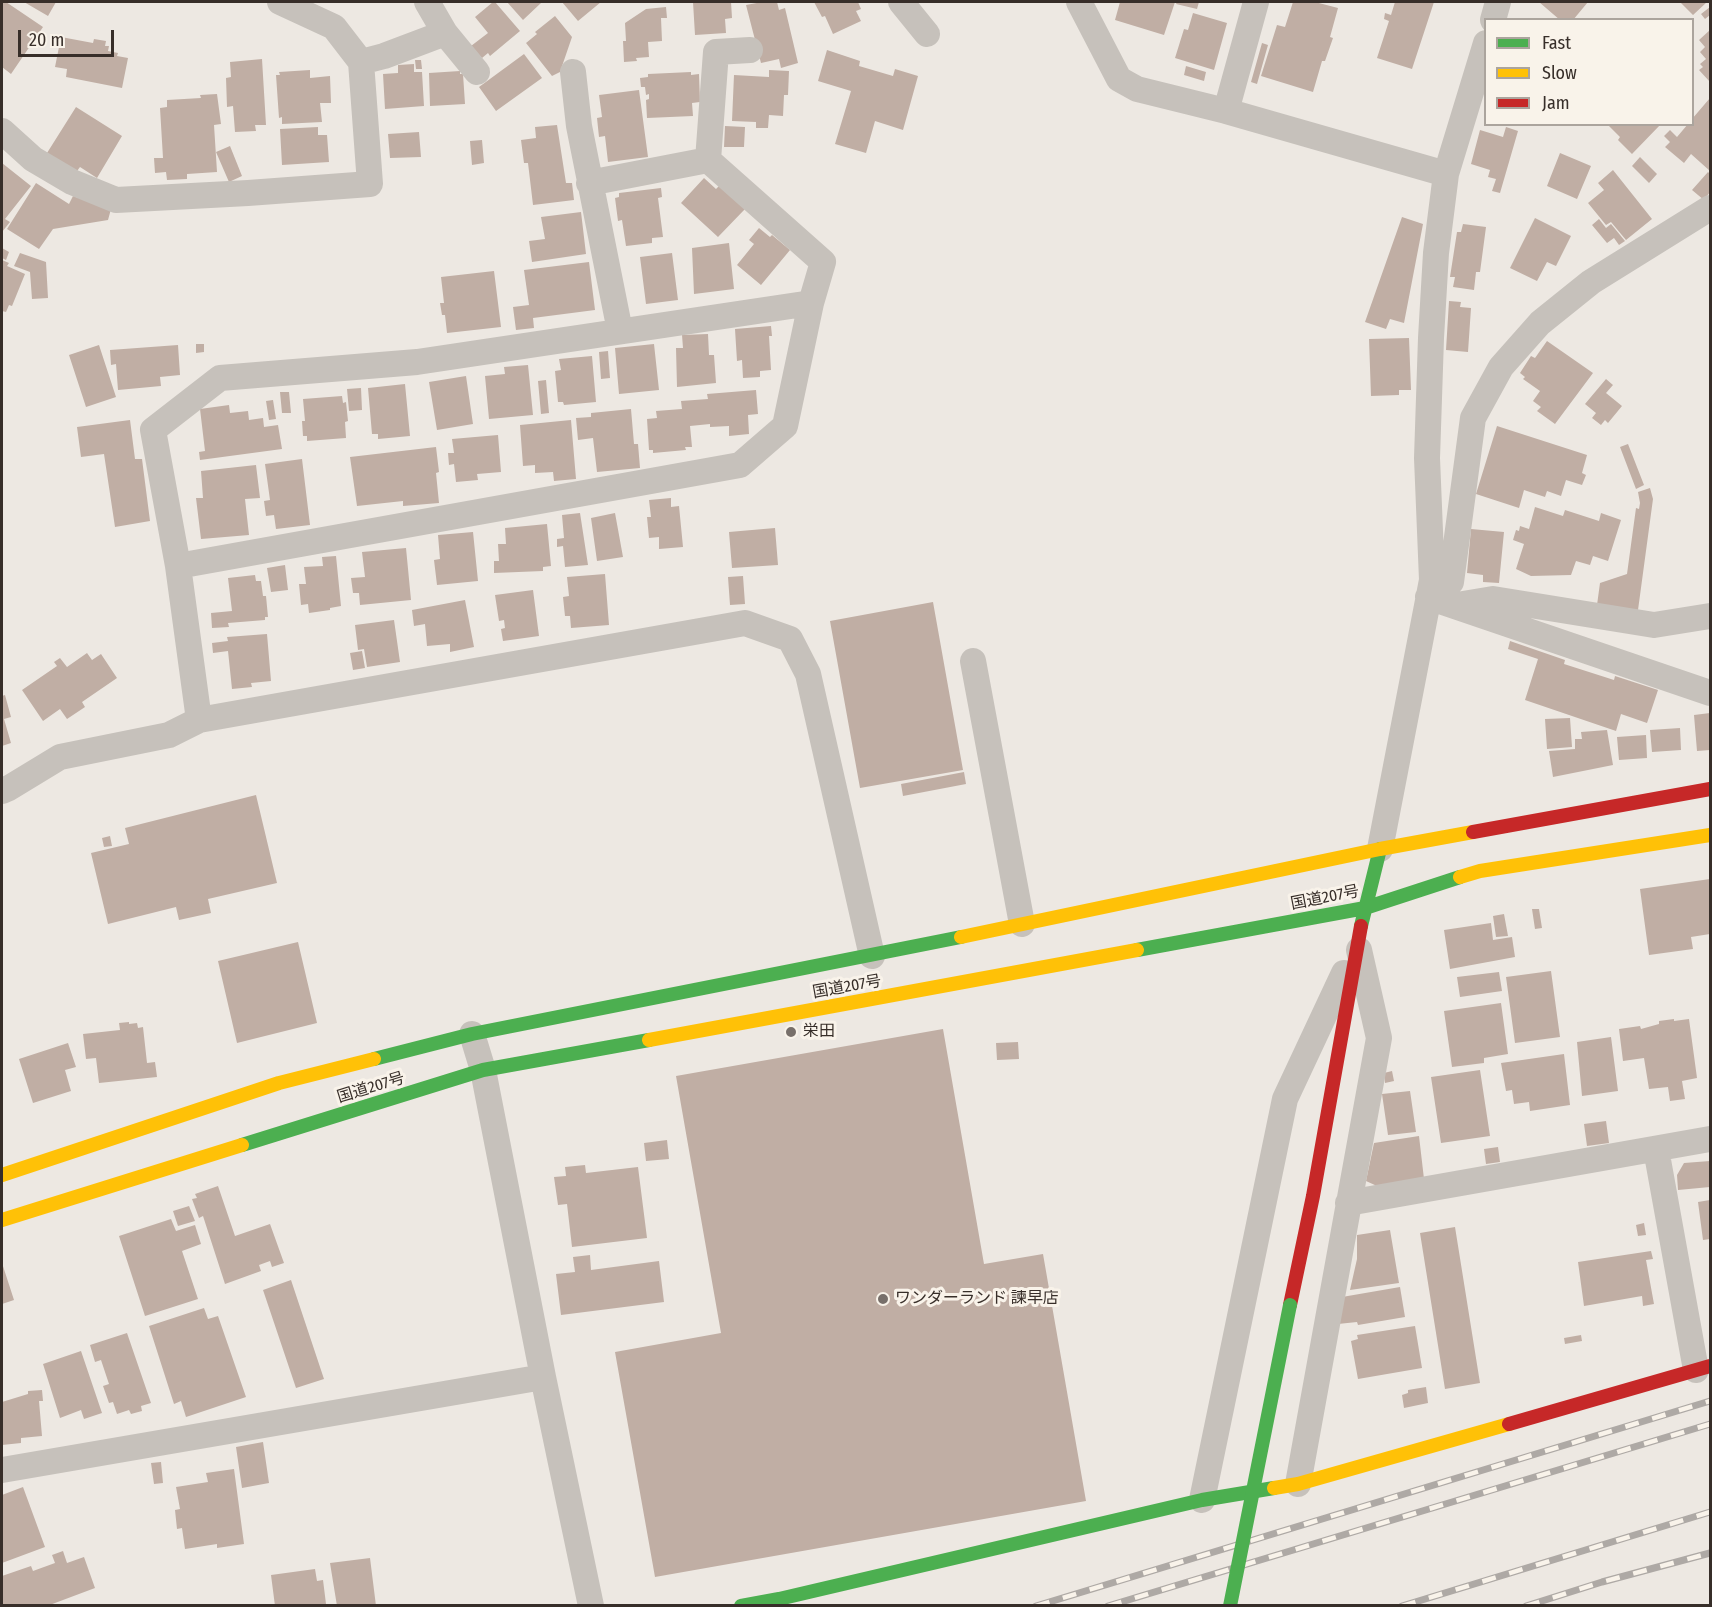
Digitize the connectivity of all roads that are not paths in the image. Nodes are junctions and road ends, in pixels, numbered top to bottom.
1 (280, 2) edge
2 (427, 2) edge
3 (901, 2) edge
4 (1256, 2) edge
5 (1498, 2) edge
6 (1084, 5) edge
7 (1493, 18) edge
8 (446, 33) junction
9 (927, 34) dead end
10 (1484, 46) edge
11 (750, 50) dead end
12 (361, 62) junction
13 (477, 72) dead end
14 (573, 72) dead end
15 (1226, 111) junction
16 (2, 130) edge
17 (708, 160) junction
18 (1446, 174) junction
19 (589, 183) junction
20 (1710, 208) edge
21 (811, 303) junction
22 (620, 331) junction
23 (178, 566) junction
24 (1430, 588) junction
25 (1454, 606) junction
26 (1710, 616) edge
27 (973, 661) dead end
28 (1710, 693) edge
29 (199, 720) junction
30 (1710, 789) edge
31 (2, 791) edge
32 (1710, 835) edge
33 (1380, 849) junction
34 (1365, 908) junction
35 (1022, 924) junction
36 (1357, 944) junction
37 (872, 956) junction
38 (472, 1034) junction
39 (483, 1071) junction
40 (1710, 1139) edge
41 (1656, 1149) junction
42 (2, 1175) edge
43 (1348, 1203) junction
44 (2, 1220) edge
45 (1703, 1368) edge
46 (543, 1377) junction
47 (2, 1470) edge
48 (1298, 1484) junction
49 (1202, 1500) junction
50 (591, 1605) edge
51 (741, 1605) edge
52 (1230, 1605) edge

1 - 12 street
2 - 8 street
3 - 9 street
4 - 15 street
5 - 7 street
6 - 15 street
8 - 12 street
8 - 13 street
10 - 18 street
11 - 17 street
12 - 16 street
14 - 19 street
15 - 18 street
17 - 19 street
17 - 21 street
18 - 24 street
19 - 22 street
20 - 24 street
21 - 22 street
21 - 23 street
22 - 23 street
23 - 29 street
24 - 25 street
24 - 33 street
25 - 26 street
25 - 28 street
27 - 35 street
29 - 31 street
29 - 37 street
30 - 33 street
32 - 34 street, 国道207号
33 - 34 street
33 - 35 street
34 - 36 street
34 - 39 street, 国道207号
35 - 37 street
36 - 43 street
36 - 49 street
36 - 52 street, bridge
37 - 38 street
38 - 39 street
38 - 42 street
39 - 44 street, 国道207号
39 - 46 street
40 - 41 street
41 - 43 street
41 - 45 street
43 - 48 street
45 - 48 street
46 - 47 street
46 - 50 street
48 - 49 street
49 - 51 street

